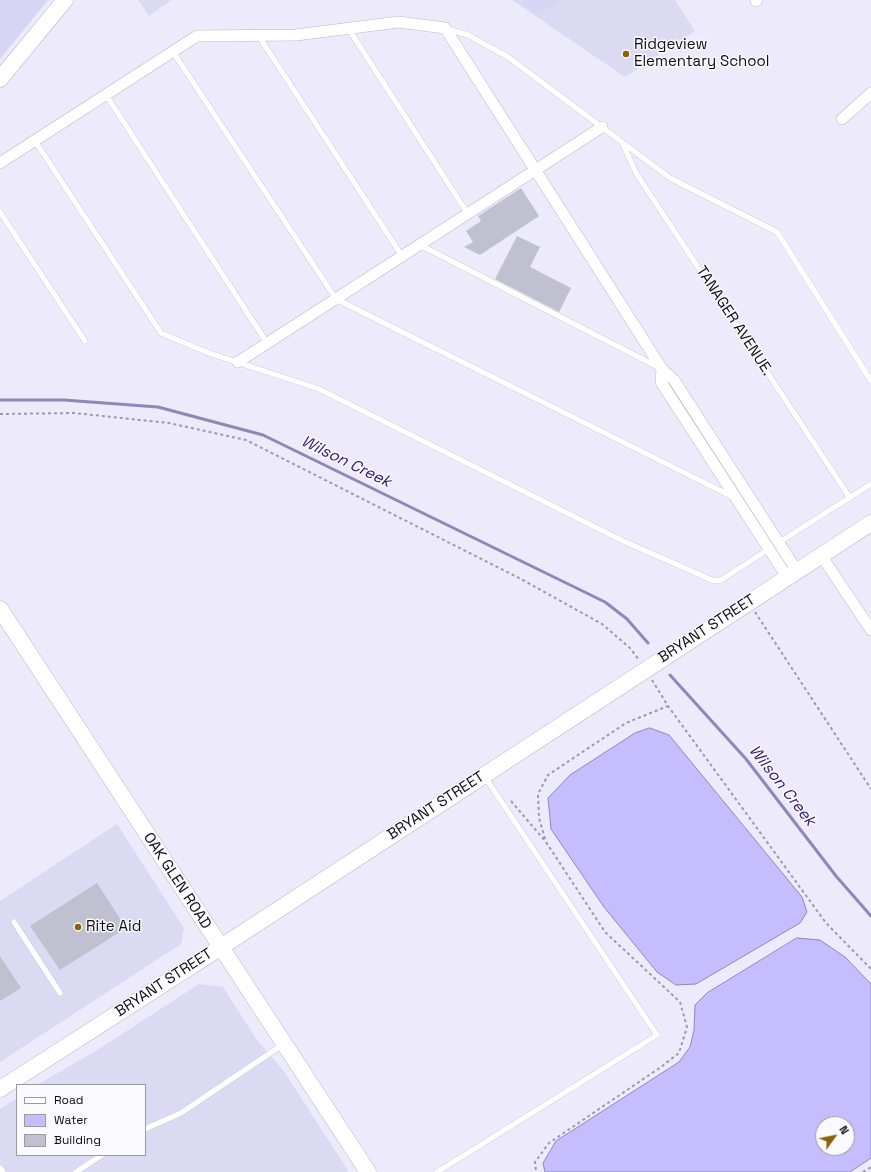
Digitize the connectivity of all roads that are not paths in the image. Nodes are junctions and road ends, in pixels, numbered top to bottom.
1 (64, 0) edge
2 (348, 28) junction
3 (445, 28) junction
4 (258, 35) junction
5 (173, 52) junction
6 (0, 79) edge
7 (871, 93) edge
8 (106, 95) junction
9 (842, 119) dead end
10 (602, 127) junction
11 (35, 141) junction
12 (622, 142) junction
13 (0, 163) edge
14 (536, 170) junction
15 (0, 212) edge
16 (468, 214) junction
17 (420, 244) junction
18 (402, 256) junction
19 (336, 299) junction
20 (85, 341) dead end
21 (267, 343) junction
22 (238, 362) junction
23 (662, 368) junction
24 (871, 381) edge
25 (871, 484) edge
26 (745, 492) junction
27 (736, 498) junction
28 (850, 498) junction
29 (871, 523) edge
30 (779, 543) junction
31 (769, 550) junction
32 (821, 555) junction
33 (792, 574) junction
34 (0, 609) edge
35 (871, 630) edge
36 (483, 775) junction
37 (14, 922) dead end
38 (221, 947) junction
39 (60, 993) dead end
40 (284, 1044) junction
41 (0, 1088) edge
42 (146, 1129) edge
43 (100, 1156) edge
44 (0, 1168) edge
45 (3, 1172) edge
46 (76, 1172) edge
47 (368, 1172) edge
48 (437, 1172) edge

1 - 6 main road
2 - 3 street
2 - 4 street
2 - 16 lane
3 - 10 lane
3 - 14 street
4 - 5 street
4 - 18 lane
5 - 8 street
5 - 19 lane
7 - 9 street
8 - 11 street
8 - 21 lane
10 - 12 lane
10 - 14 street
11 - 13 street
11 - 22 lane
12 - 24 lane
12 - 28 lane, TANAGER AVENUE.
14 - 16 street
14 - 23 street
15 - 20 lane
16 - 17 street
17 - 18 street
17 - 23 lane
18 - 19 street
19 - 21 street
19 - 27 lane
21 - 22 street
22 - 31 lane
23 - 26 street
23 - 27 street
25 - 28 lane
26 - 27 lane
26 - 30 street
27 - 31 street
28 - 30 lane
29 - 32 main road, BRYANT STREET
30 - 31 lane
30 - 33 street
31 - 33 street
32 - 33 main road, BRYANT STREET
32 - 35 street
33 - 36 main road, BRYANT STREET
34 - 38 main road, OAK GLEN ROAD
36 - 38 main road, BRYANT STREET
36 - 48 lane
37 - 39 lane
38 - 40 main road, OAK GLEN ROAD
38 - 41 main road, BRYANT STREET
40 - 42 lane
40 - 47 main road, OAK GLEN ROAD
43 - 46 lane
44 - 45 lane

